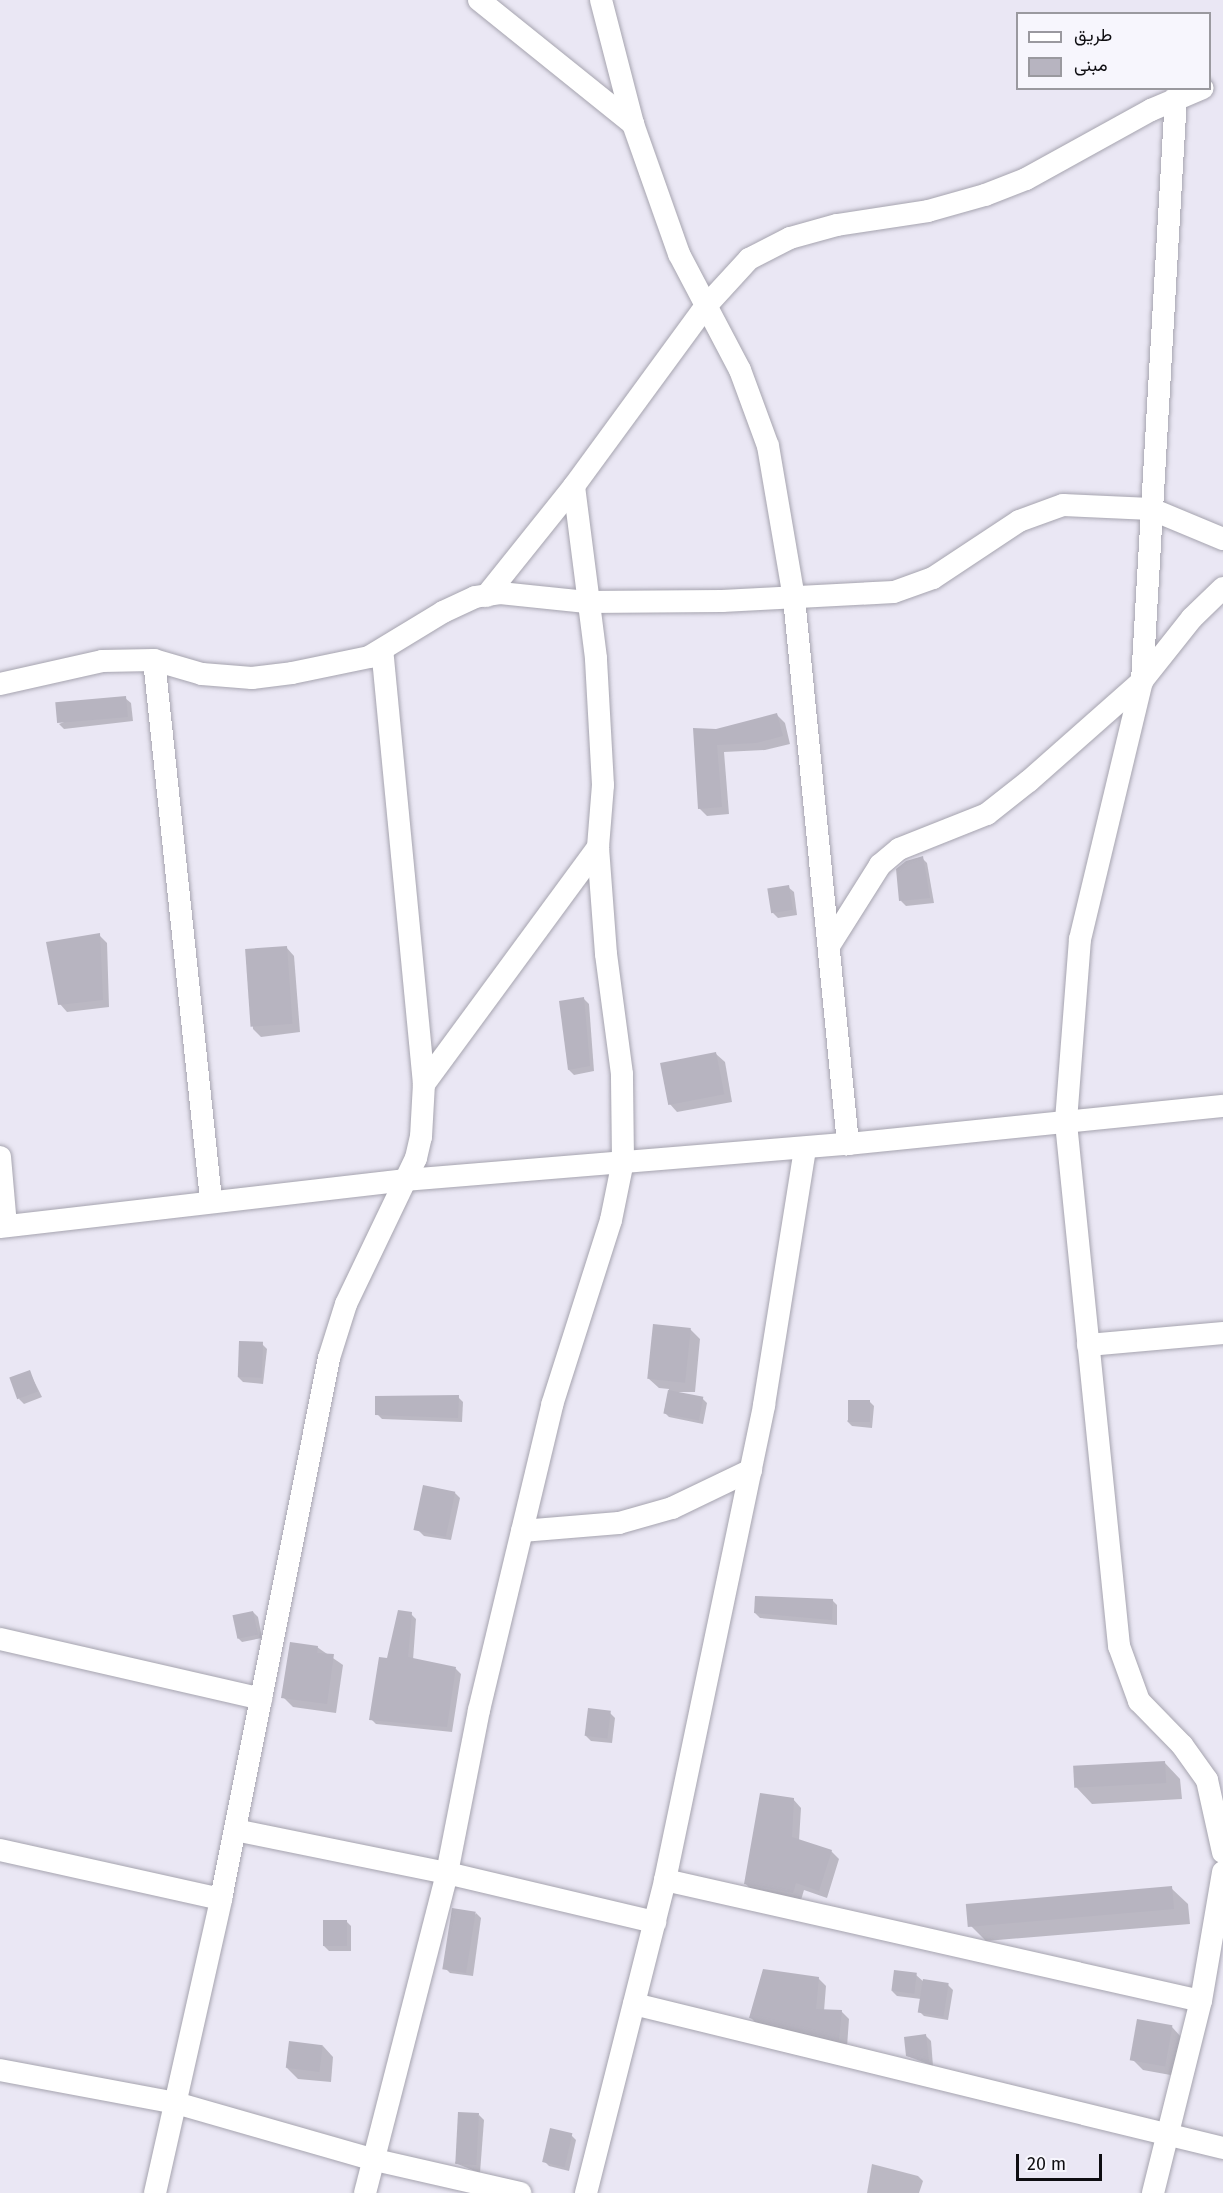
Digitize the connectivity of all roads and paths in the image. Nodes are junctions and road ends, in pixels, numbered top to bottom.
1 (479, 0) edge
2 (601, 0) edge
3 (1198, 90) edge
4 (1176, 98) junction
5 (633, 124) junction
6 (705, 307) junction
7 (574, 486) junction
8 (1150, 509) junction
9 (1223, 538) edge
10 (1223, 588) edge
11 (486, 596) junction
12 (794, 598) junction
13 (587, 602) junction
14 (382, 651) junction
15 (154, 660) junction
16 (1142, 681) junction
17 (0, 684) edge
18 (598, 847) junction
19 (829, 946) junction
20 (424, 1084) junction
21 (1223, 1106) edge
22 (1066, 1123) junction
23 (848, 1144) junction
24 (805, 1148) junction
25 (0, 1157) edge
26 (623, 1161) junction
27 (406, 1180) junction
28 (211, 1200) junction
29 (3, 1226) edge
30 (1223, 1333) edge
31 (1088, 1345) junction
32 (751, 1470) junction
33 (522, 1531) junction
34 (0, 1639) edge
35 (261, 1699) junction
36 (235, 1830) junction
37 (0, 1850) edge
38 (1223, 1852) edge
39 (1223, 1872) edge
40 (447, 1873) junction
41 (665, 1880) junction
42 (221, 1899) junction
43 (1219, 1921) edge
44 (655, 1922) junction
45 (1201, 2001) junction
46 (634, 2004) junction
47 (0, 2070) edge
48 (176, 2103) junction
49 (1166, 2137) junction
50 (1223, 2148) edge
51 (375, 2160) junction
52 (155, 2193) edge
53 (365, 2193) edge
54 (520, 2193) edge
55 (586, 2193) edge
56 (1153, 2193) edge

1 - 5 street
2 - 5 street
3 - 4 street
4 - 6 street
4 - 8 street
5 - 6 street
6 - 7 street
6 - 12 street
7 - 11 street
7 - 13 street
8 - 9 street
8 - 12 street
8 - 16 street
10 - 16 street
11 - 13 street
11 - 14 street
12 - 13 street
12 - 19 street
13 - 18 street
14 - 15 street
14 - 20 street
15 - 17 street
15 - 28 street
16 - 19 street
16 - 22 street
18 - 20 street
18 - 26 street
19 - 23 street
20 - 27 street
21 - 22 street
22 - 23 street
22 - 31 street
23 - 24 street
24 - 26 street
24 - 32 street
25 - 29 street
26 - 27 street
26 - 33 street
27 - 28 street
27 - 35 street
28 - 29 street
30 - 31 street
31 - 38 street
32 - 33 street
32 - 41 street
33 - 40 street
34 - 35 street
35 - 36 street
36 - 40 street
36 - 42 street
37 - 42 street
39 - 43 street
40 - 44 street
40 - 51 street
41 - 44 street
41 - 45 street
42 - 48 street
43 - 45 street
44 - 46 street
45 - 49 street
46 - 49 street
46 - 55 street
47 - 48 street
48 - 51 street
48 - 52 street
49 - 50 street
49 - 56 street
51 - 53 street
51 - 54 street

